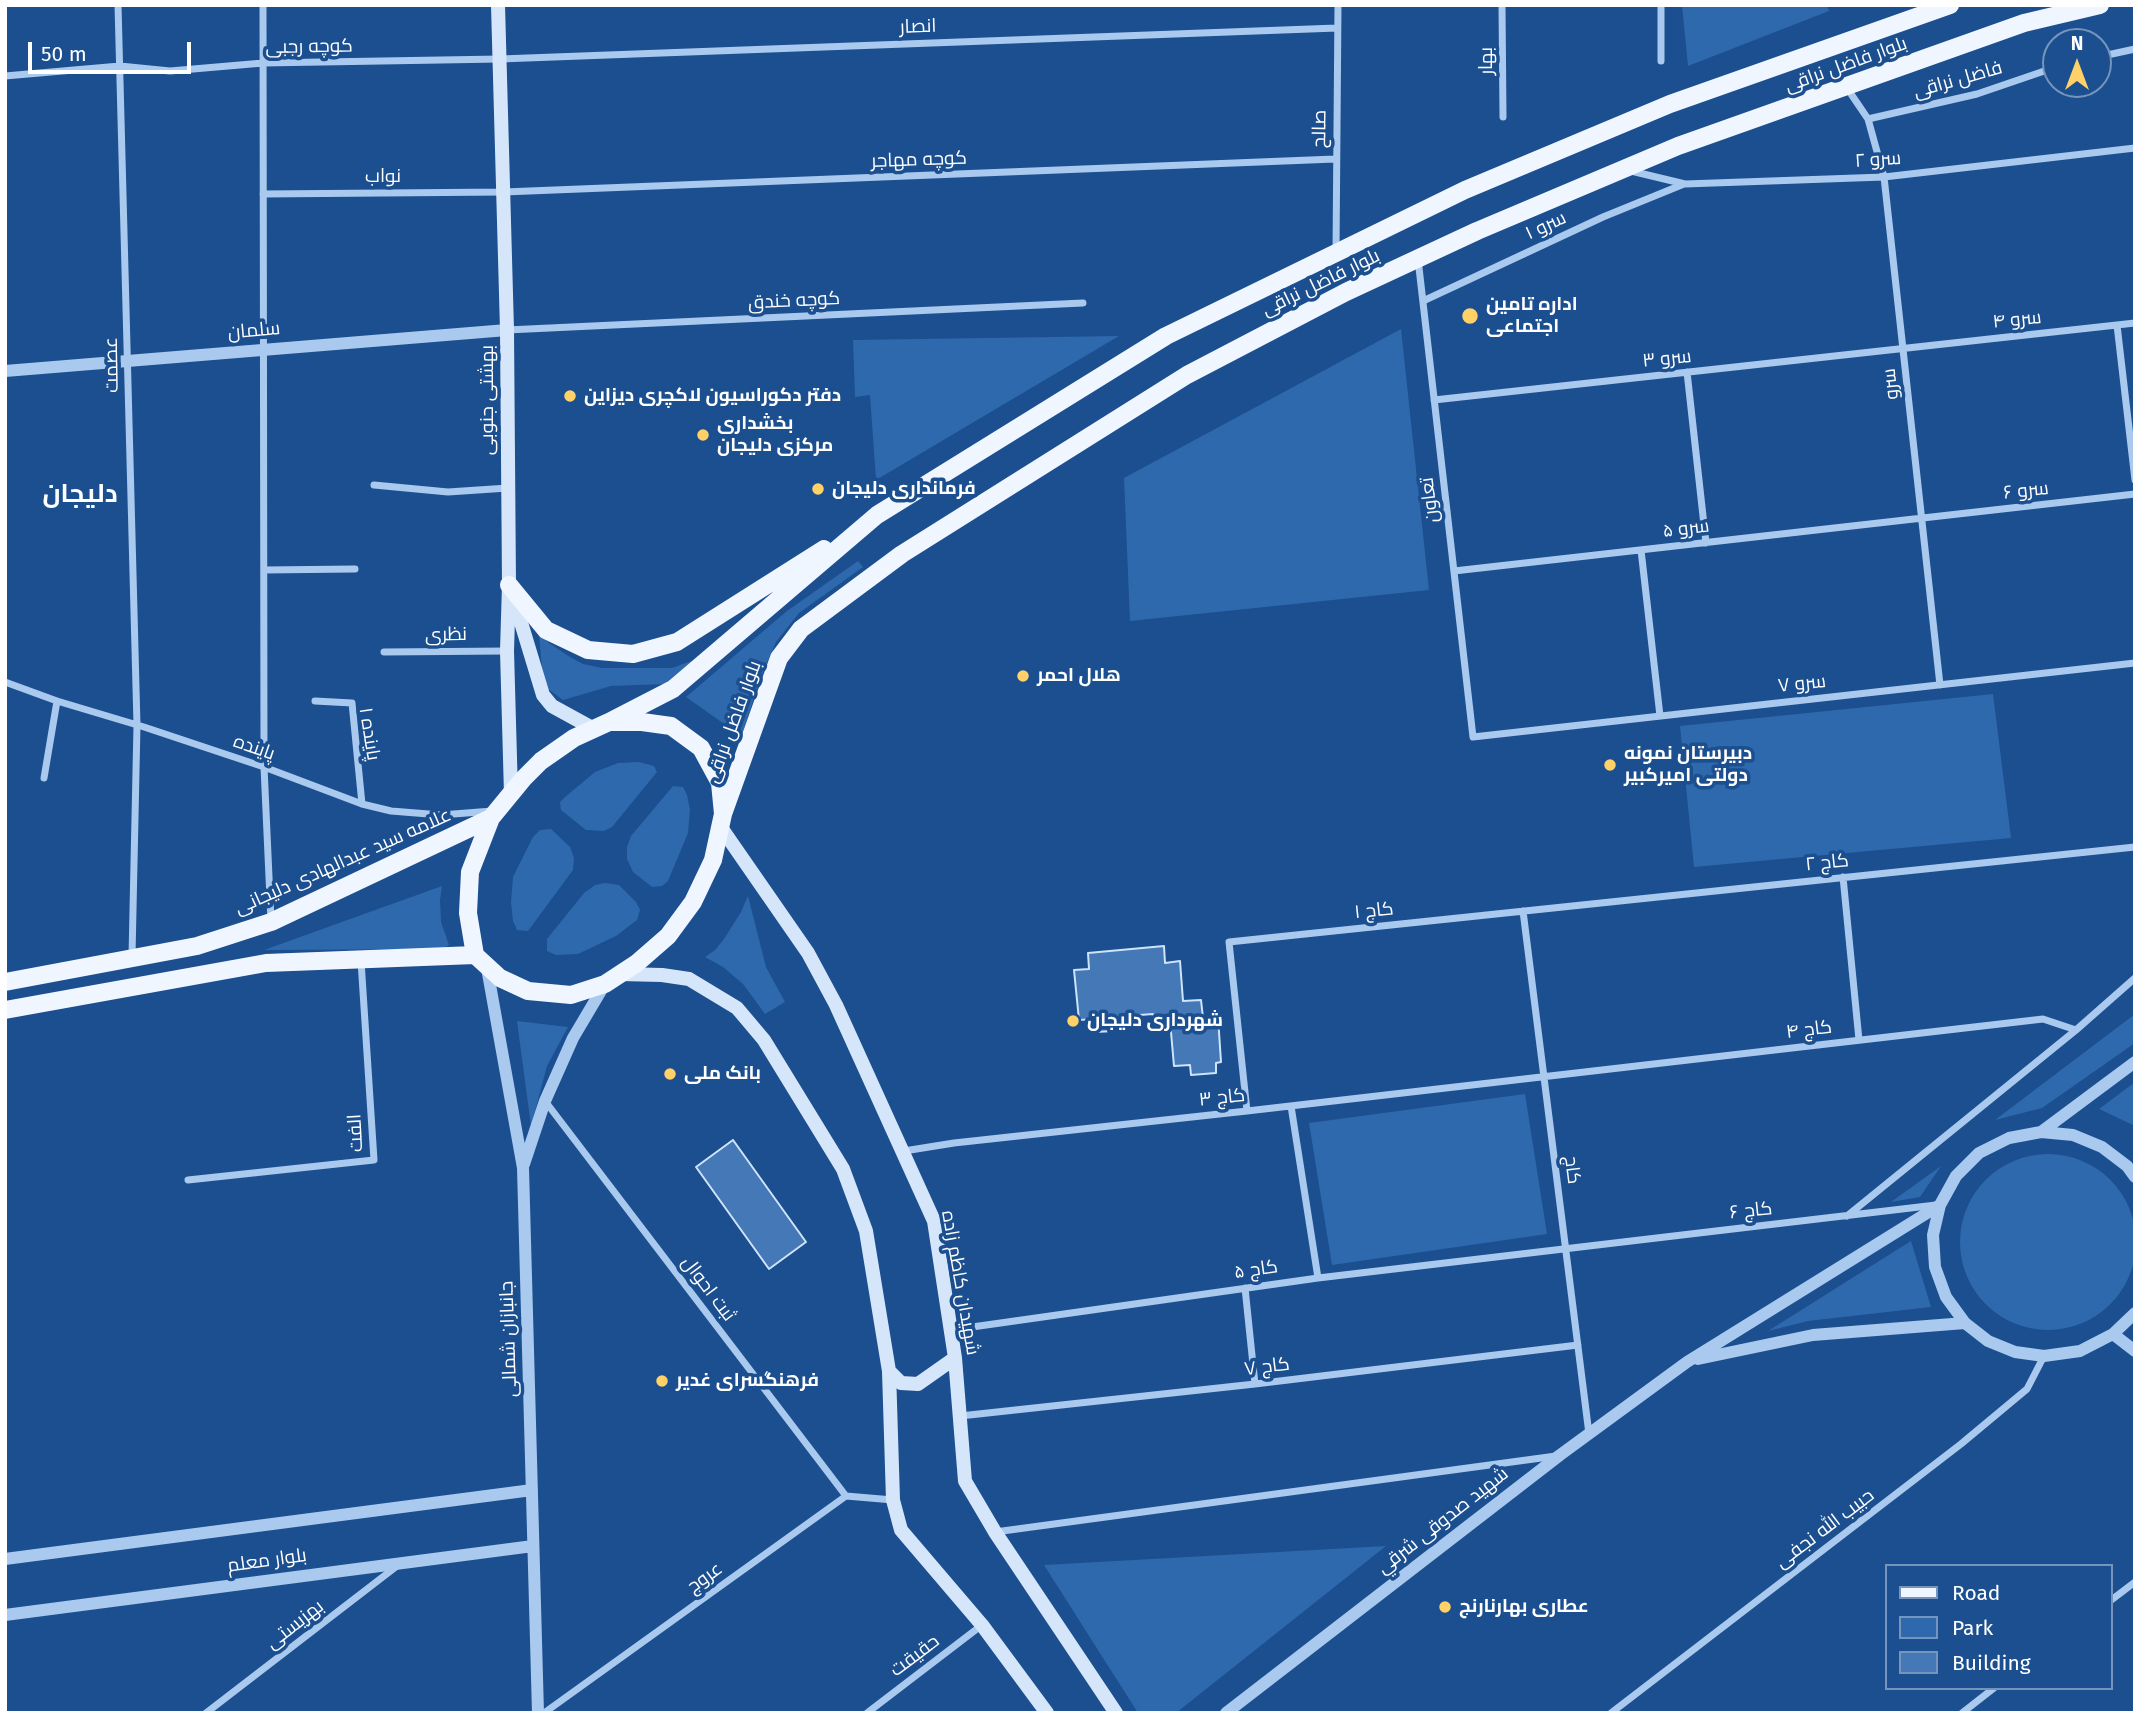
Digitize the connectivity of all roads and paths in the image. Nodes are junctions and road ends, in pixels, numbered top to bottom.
1 (118, 5) edge
2 (263, 5) edge
3 (498, 5) edge
4 (1338, 5) edge
5 (1502, 5) edge
6 (1661, 5) edge
7 (1950, 5) edge
8 (2100, 5) edge
9 (1337, 28) junction
10 (2135, 49) edge
11 (2112, 54) edge
12 (500, 59) junction
13 (1661, 61) dead end
14 (263, 63) junction
15 (120, 66) junction
16 (2042, 72) edge
17 (5, 76) edge
18 (1846, 87) junction
19 (1503, 117) dead end
20 (1868, 119) junction
21 (2135, 148) edge
22 (1335, 159) junction
23 (1624, 169) junction
24 (1884, 177) junction
25 (1685, 184) junction
26 (503, 192) junction
27 (263, 194) junction
28 (1336, 252) junction
29 (1418, 258) junction
30 (1423, 301) junction
31 (1083, 303) dead end
32 (2135, 323) edge
33 (2117, 325) junction
34 (507, 330) junction
35 (1903, 348) junction
36 (263, 349) junction
37 (128, 360) junction
38 (5, 370) edge
39 (1687, 372) junction
40 (1434, 400) junction
41 (2135, 480) edge
42 (374, 485) dead end
43 (508, 488) junction
44 (2135, 494) edge
45 (877, 515) junction
46 (1922, 518) junction
47 (1706, 542) junction
48 (1641, 550) junction
49 (355, 569) dead end
50 (264, 570) junction
51 (1454, 571) junction
52 (509, 585) junction
53 (508, 651) junction
54 (384, 652) dead end
55 (2135, 663) edge
56 (5, 682) edge
57 (1940, 685) junction
58 (57, 701) junction
59 (315, 701) dead end
60 (1660, 716) junction
61 (137, 725) junction
62 (602, 726) junction
63 (1473, 737) joint
64 (264, 768) junction
65 (44, 778) dead end
66 (511, 794) junction
67 (362, 804) junction
68 (494, 814) junction
69 (722, 820) junction
70 (2135, 846) edge
71 (1843, 877) junction
72 (1523, 911) junction
73 (271, 922) junction
74 (132, 959) junction
75 (361, 960) junction
76 (481, 961) junction
77 (2135, 978) edge
78 (612, 979) junction
79 (5, 982) edge
80 (5, 1010) edge
81 (2076, 1030) junction
82 (1859, 1040) junction
83 (2135, 1062) edge
84 (1544, 1076) junction
85 (545, 1101) junction
86 (1291, 1106) junction
87 (1247, 1111) junction
88 (2041, 1132) junction
89 (904, 1151) junction
90 (523, 1168) junction
91 (2135, 1177) edge
92 (188, 1180) dead end
93 (1940, 1205) junction
94 (1846, 1216) junction
95 (1566, 1248) junction
96 (1318, 1278) junction
97 (1245, 1288) junction
98 (2135, 1312) edge
99 (1965, 1322) junction
100 (951, 1330) junction
101 (2113, 1334) junction
102 (1578, 1345) junction
103 (2135, 1351) edge
104 (2044, 1356) junction
105 (955, 1359) junction
106 (1687, 1362) junction
107 (889, 1371) junction
108 (1255, 1384) junction
109 (959, 1416) junction
110 (1589, 1434) junction
111 (1560, 1455) junction
112 (532, 1490) junction
113 (846, 1496) junction
114 (893, 1500) junction
115 (995, 1532) junction
116 (533, 1546) junction
117 (5, 1559) edge
118 (402, 1562) junction
119 (2135, 1582) edge
120 (2112, 1599) edge
121 (5, 1615) edge
122 (982, 1625) junction
123 (1991, 1690) edge
124 (206, 1713) edge
125 (538, 1713) edge
126 (544, 1713) edge
127 (867, 1713) edge
128 (1047, 1713) edge
129 (1116, 1713) edge
130 (1226, 1713) edge
131 (1611, 1713) edge
132 (1962, 1713) edge

1 - 15 street, عصمت
2 - 14 street
3 - 12 main road, بهشتی جنوبی
4 - 9 street, صالح
5 - 19 street, بهار
6 - 13 street
7 - 28 main road, بلوار فاضل نراقی
8 - 18 main road, بلوار فاضل نراقی
9 - 12 street, انصار
9 - 22 street, صالح
10 - 11 street
12 - 14 street, کوچه رجبی
12 - 26 main road, بهشتی جنوبی
14 - 15 street, کوچه رجبی
14 - 27 street
15 - 17 street, کوچه رجبی
15 - 37 street, عصمت
16 - 20 street, فاضل نراقی
18 - 20 street, سرو
18 - 23 main road, بلوار فاضل نراقی
20 - 24 street, سرو
21 - 24 street, سرو ۲
22 - 26 street, کوچه مهاجر
22 - 28 street, صالح
23 - 25 street, سرو ۲
23 - 29 main road, بلوار فاضل نراقی
24 - 25 street, سرو ۲
24 - 35 street, سرو
25 - 30 street, سرو ۱
26 - 27 street, نواب
26 - 34 main road, بهشتی جنوبی
27 - 36 street
28 - 45 main road, بلوار فاضل نراقی
29 - 30 street, تعاون
29 - 69 main road, بلوار فاضل نراقی
30 - 40 street, تعاون
31 - 34 street, کوچه خندق
32 - 33 street, سرو ۴
33 - 35 street, سرو ۴
33 - 41 street
34 - 36 street, سلمان
34 - 43 main road, بهشتی جنوبی
35 - 39 street, سرو ۳
35 - 46 street, سرو
36 - 37 street, سلمان
36 - 50 street
37 - 38 street, سلمان
37 - 61 street, عصمت
39 - 40 street, سرو ۳
39 - 47 street
40 - 51 street, تعاون
42 - 43 street
43 - 52 main road, بهشتی جنوبی
44 - 46 street, سرو ۶
45 - 52 main road
45 - 62 main road, بلوار فاضل نراقی
46 - 47 street, سرو ۵
46 - 57 street, سرو
47 - 48 street, سرو ۵
48 - 51 street, سرو ۵
48 - 60 street
49 - 50 street
50 - 64 street
51 - 63 street, تعاون
52 - 53 main road, بهشتی جنوبی
52 - 62 main road
53 - 54 street, نظری
53 - 66 main road, بهشتی جنوبی
55 - 57 street, سرو ۷
56 - 58 street, پاینده
57 - 60 street, سرو ۷
58 - 61 street, پاینده
58 - 65 street
59 - 67 street, پاینده ۱
60 - 63 street, سرو ۷
61 - 64 street, پاینده
61 - 74 street, عصمت
62 - 66 main road, بلوار فاضل نراقی
62 - 69 main road
64 - 67 street, پاینده
64 - 73 street
66 - 68 main road, بلوار فاضل نراقی
67 - 68 street, پاینده
68 - 73 main road, علامه سید عبدالهادی دلیجانی
68 - 76 main road
69 - 78 main road
69 - 89 main road, شهیدان کاظم زاده
70 - 71 street, کاج ۲
71 - 72 street, کاج ۲
71 - 82 street
72 - 84 street, کاج
72 - 87 street, کاج ۱
73 - 74 main road, علامه سید عبدالهادی دلیجانی
74 - 79 main road, علامه سید عبدالهادی دلیجانی
75 - 76 main road
75 - 80 main road
75 - 92 street, الفت
76 - 78 main road
76 - 90 street, جانبازان شمالی
77 - 81 street
78 - 85 street
78 - 107 main road
81 - 82 street, کاج ۴
81 - 94 street
82 - 84 street, کاج ۴
83 - 88 street
84 - 86 street, کاج ۳
84 - 95 street, کاج
85 - 90 street
85 - 113 street, ثبت احوال
86 - 87 street, کاج ۳
86 - 96 street
87 - 89 street, کاج ۳
88 - 91 street
88 - 93 street
89 - 100 main road, شهیدان کاظم زاده
90 - 112 street, جانبازان شمالی
93 - 94 street, کاج ۶
93 - 99 street
93 - 106 street, شهید صدوقی شرقي
94 - 95 street, کاج ۶
95 - 96 street, کاج ۵
95 - 102 street, کاج
96 - 97 street, کاج ۵
97 - 100 street, کاج ۵
97 - 108 street
98 - 101 street
99 - 104 street
99 - 106 street, شهید صدوقی شرقي
100 - 105 main road, شهیدان کاظم زاده
101 - 103 street
101 - 104 street
102 - 108 street, کاج ۷
102 - 110 street, کاج
104 - 131 street, حبیب الله نجفی
105 - 107 main road
105 - 109 main road, شهیدان کاظم زاده
106 - 110 street, شهید صدوقی شرقي
107 - 114 main road
108 - 109 street, کاج ۷
109 - 115 main road, شهیدان کاظم زاده
110 - 111 street, شهید صدوقی شرقي
111 - 115 street
111 - 130 street, شهید صدوقی شرقي
112 - 116 street, جانبازان شمالی
112 - 117 street, بلوار معلم
113 - 114 street
113 - 126 street, عروج
114 - 122 main road
115 - 129 main road, شهیدان کاظم زاده
116 - 118 street, بلوار معلم
116 - 125 street, جانبازان شمالی
118 - 121 street, بلوار معلم
118 - 124 street, بهزیستی
119 - 120 street
122 - 127 street, حقیقت
122 - 128 main road
123 - 132 street

